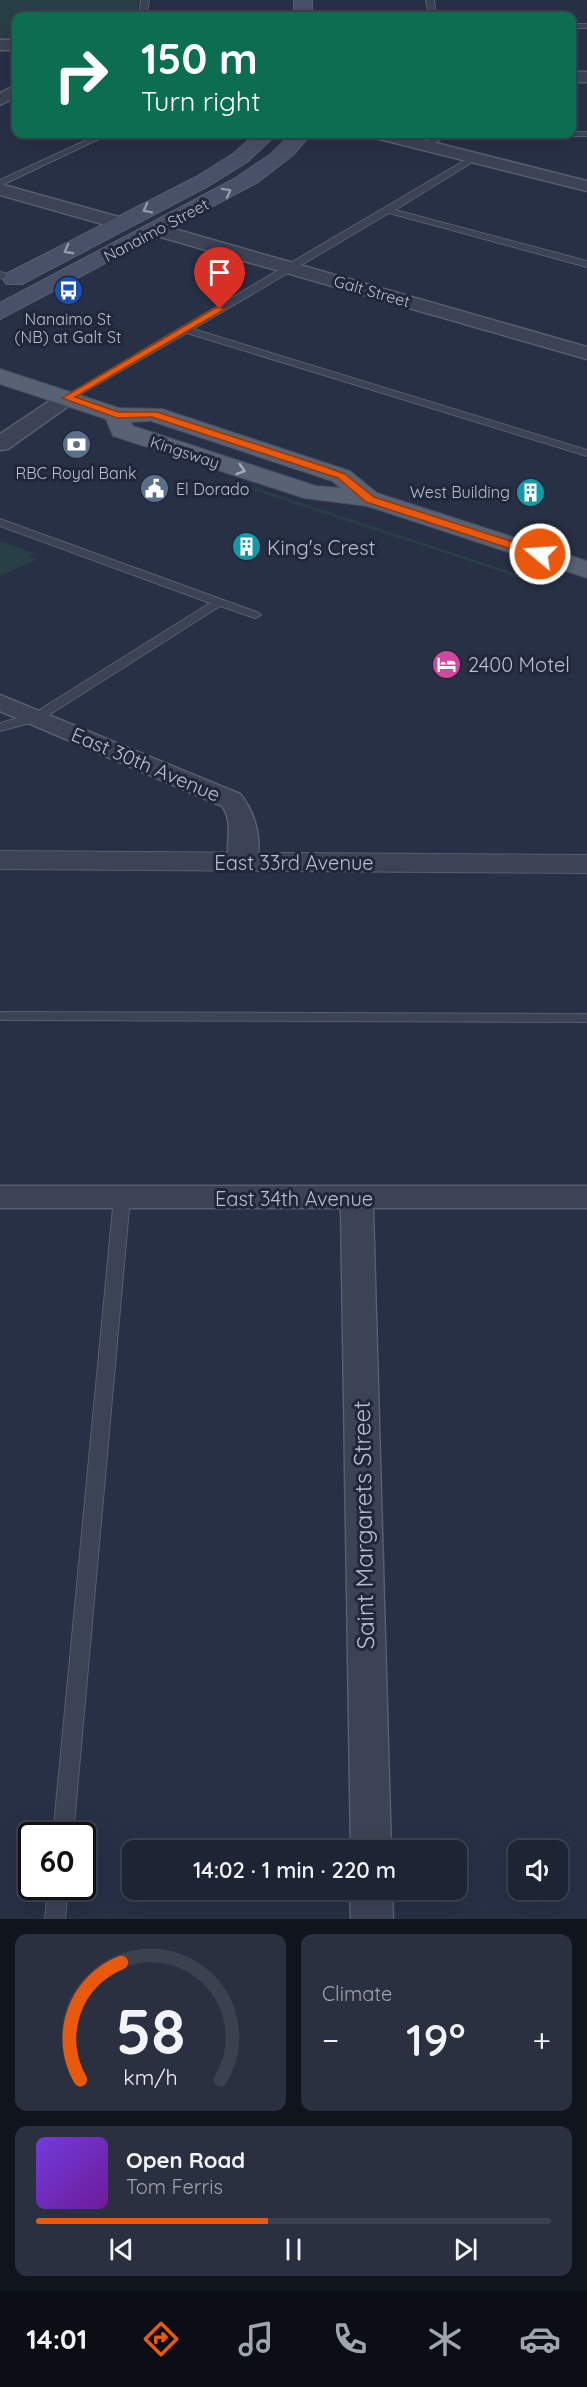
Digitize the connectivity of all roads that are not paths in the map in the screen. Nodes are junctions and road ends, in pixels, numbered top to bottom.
1 (96, 138) edge
2 (262, 138) edge
3 (298, 138) edge
4 (399, 138) edge
5 (437, 138) edge
6 (427, 144) junction
7 (475, 158) junction
8 (0, 183) edge
9 (587, 186) edge
10 (0, 189) edge
11 (387, 210) junction
12 (120, 223) junction
13 (157, 230) junction
14 (587, 264) edge
15 (292, 268) junction
16 (5, 280) edge
17 (0, 312) edge
18 (184, 329) junction
19 (587, 352) edge
20 (0, 376) edge
21 (67, 398) junction
22 (0, 444) edge
23 (587, 453) edge
24 (0, 522) edge
25 (587, 570) edge
26 (219, 602) junction
27 (255, 615) dead end
28 (0, 702) edge
29 (37, 717) junction
30 (0, 727) edge
31 (0, 860) edge
32 (242, 862) junction
33 (587, 864) edge
34 (0, 1016) edge
35 (587, 1018) edge
36 (0, 1197) edge
37 (122, 1197) junction
38 (587, 1197) edge
39 (357, 1198) junction
40 (64, 1822) edge
41 (370, 1840) edge
42 (57, 1900) edge
43 (371, 1900) edge
44 (55, 1919) edge
45 (372, 1919) edge

1 - 8 lane
2 -> 12 main road, Nanaimo Street
13 -> 3 main road, Nanaimo Street
4 - 6 street
5 - 6 lane
6 - 7 street
7 - 9 street
7 - 11 lane
10 - 12 street
11 - 14 lane
11 - 15 lane
12 -> 16 main road, Nanaimo Street
13 - 15 street, Galt Street
13 - 17 main road, Nanaimo Street
15 - 18 lane
15 - 19 street, Galt Street
18 - 21 lane
18 - 23 lane
20 - 21 main road, Kingsway
21 - 22 street
21 - 25 main road, Kingsway
24 - 26 lane
26 - 27 lane
26 - 29 lane
28 - 29 street, East 30th Avenue
29 - 30 lane
29 - 32 street, East 30th Avenue
31 - 32 street, East 33rd Avenue
32 - 33 street, East 33rd Avenue
34 - 35 lane
36 - 37 street, East 34th Avenue
37 - 39 street, East 34th Avenue
37 - 40 lane
38 - 39 street, East 34th Avenue
39 - 41 street, Saint Margarets Street
42 - 44 lane
43 - 45 street

